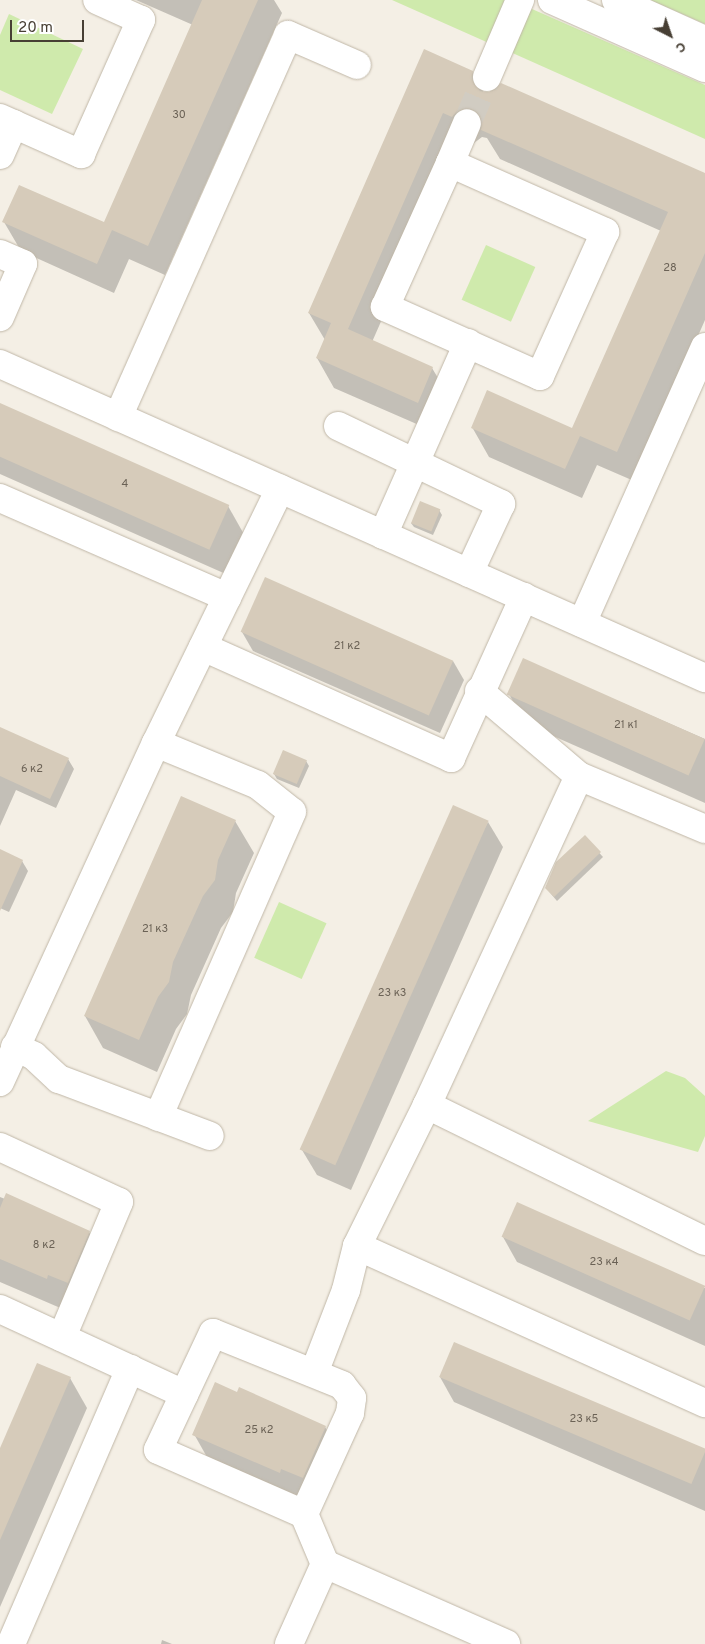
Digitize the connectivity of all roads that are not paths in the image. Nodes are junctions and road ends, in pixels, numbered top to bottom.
1 (97, 0) edge
2 (520, 0) edge
3 (552, 0) edge
4 (616, 0) edge
5 (705, 40) edge
6 (357, 65) dead end
7 (705, 68) edge
8 (487, 77) tunnel mouth
9 (7, 121) edge
10 (467, 123) tunnel mouth
11 (0, 155) edge
12 (450, 163) junction
13 (0, 254) edge
14 (0, 317) edge
15 (468, 344) junction
16 (705, 347) edge
17 (0, 364) edge
18 (118, 417) junction
19 (338, 426) dead end
20 (416, 462) junction
21 (280, 489) junction
22 (0, 498) edge
23 (383, 535) junction
24 (469, 573) junction
25 (227, 597) junction
26 (524, 597) junction
27 (582, 623) junction
28 (203, 647) junction
29 (705, 678) edge
30 (479, 691) junction
31 (156, 743) junction
32 (579, 776) junction
33 (705, 829) edge
34 (14, 1048) junction
35 (0, 1082) edge
36 (427, 1105) junction
37 (158, 1116) junction
38 (210, 1136) dead end
39 (0, 1147) edge
40 (705, 1241) edge
41 (357, 1246) junction
42 (0, 1309) edge
43 (62, 1337) junction
44 (130, 1369) junction
45 (314, 1373) junction
46 (184, 1394) junction
47 (705, 1403) edge
48 (304, 1514) junction
49 (325, 1564) junction
50 (11, 1644) edge
51 (289, 1644) edge
52 (506, 1644) edge

1 - 9 street
2 - 8 street
3 - 7 street
4 - 5 street
6 - 18 street
9 - 11 street
10 - 12 street
12 - 15 street
12 - 15 street
13 - 14 street
15 - 20 street
16 - 27 street
17 - 18 street
18 - 21 street
19 - 20 street
20 - 23 street
20 - 24 street
21 - 23 street
21 - 25 street
22 - 25 street
23 - 24 street
24 - 26 street
25 - 28 street
26 - 27 street
26 - 30 street
27 - 29 street
28 - 30 street
28 - 31 street
30 - 32 street
31 - 34 street
31 - 37 street
32 - 33 street
32 - 36 street
34 - 35 street
34 - 37 street
36 - 40 street
36 - 41 street
37 - 38 street
39 - 43 street
41 - 45 street
41 - 47 street
42 - 43 street
43 - 44 street
44 - 46 street
44 - 50 street
45 - 46 street
45 - 48 street
46 - 48 street
48 - 49 street
49 - 51 street
49 - 52 street

